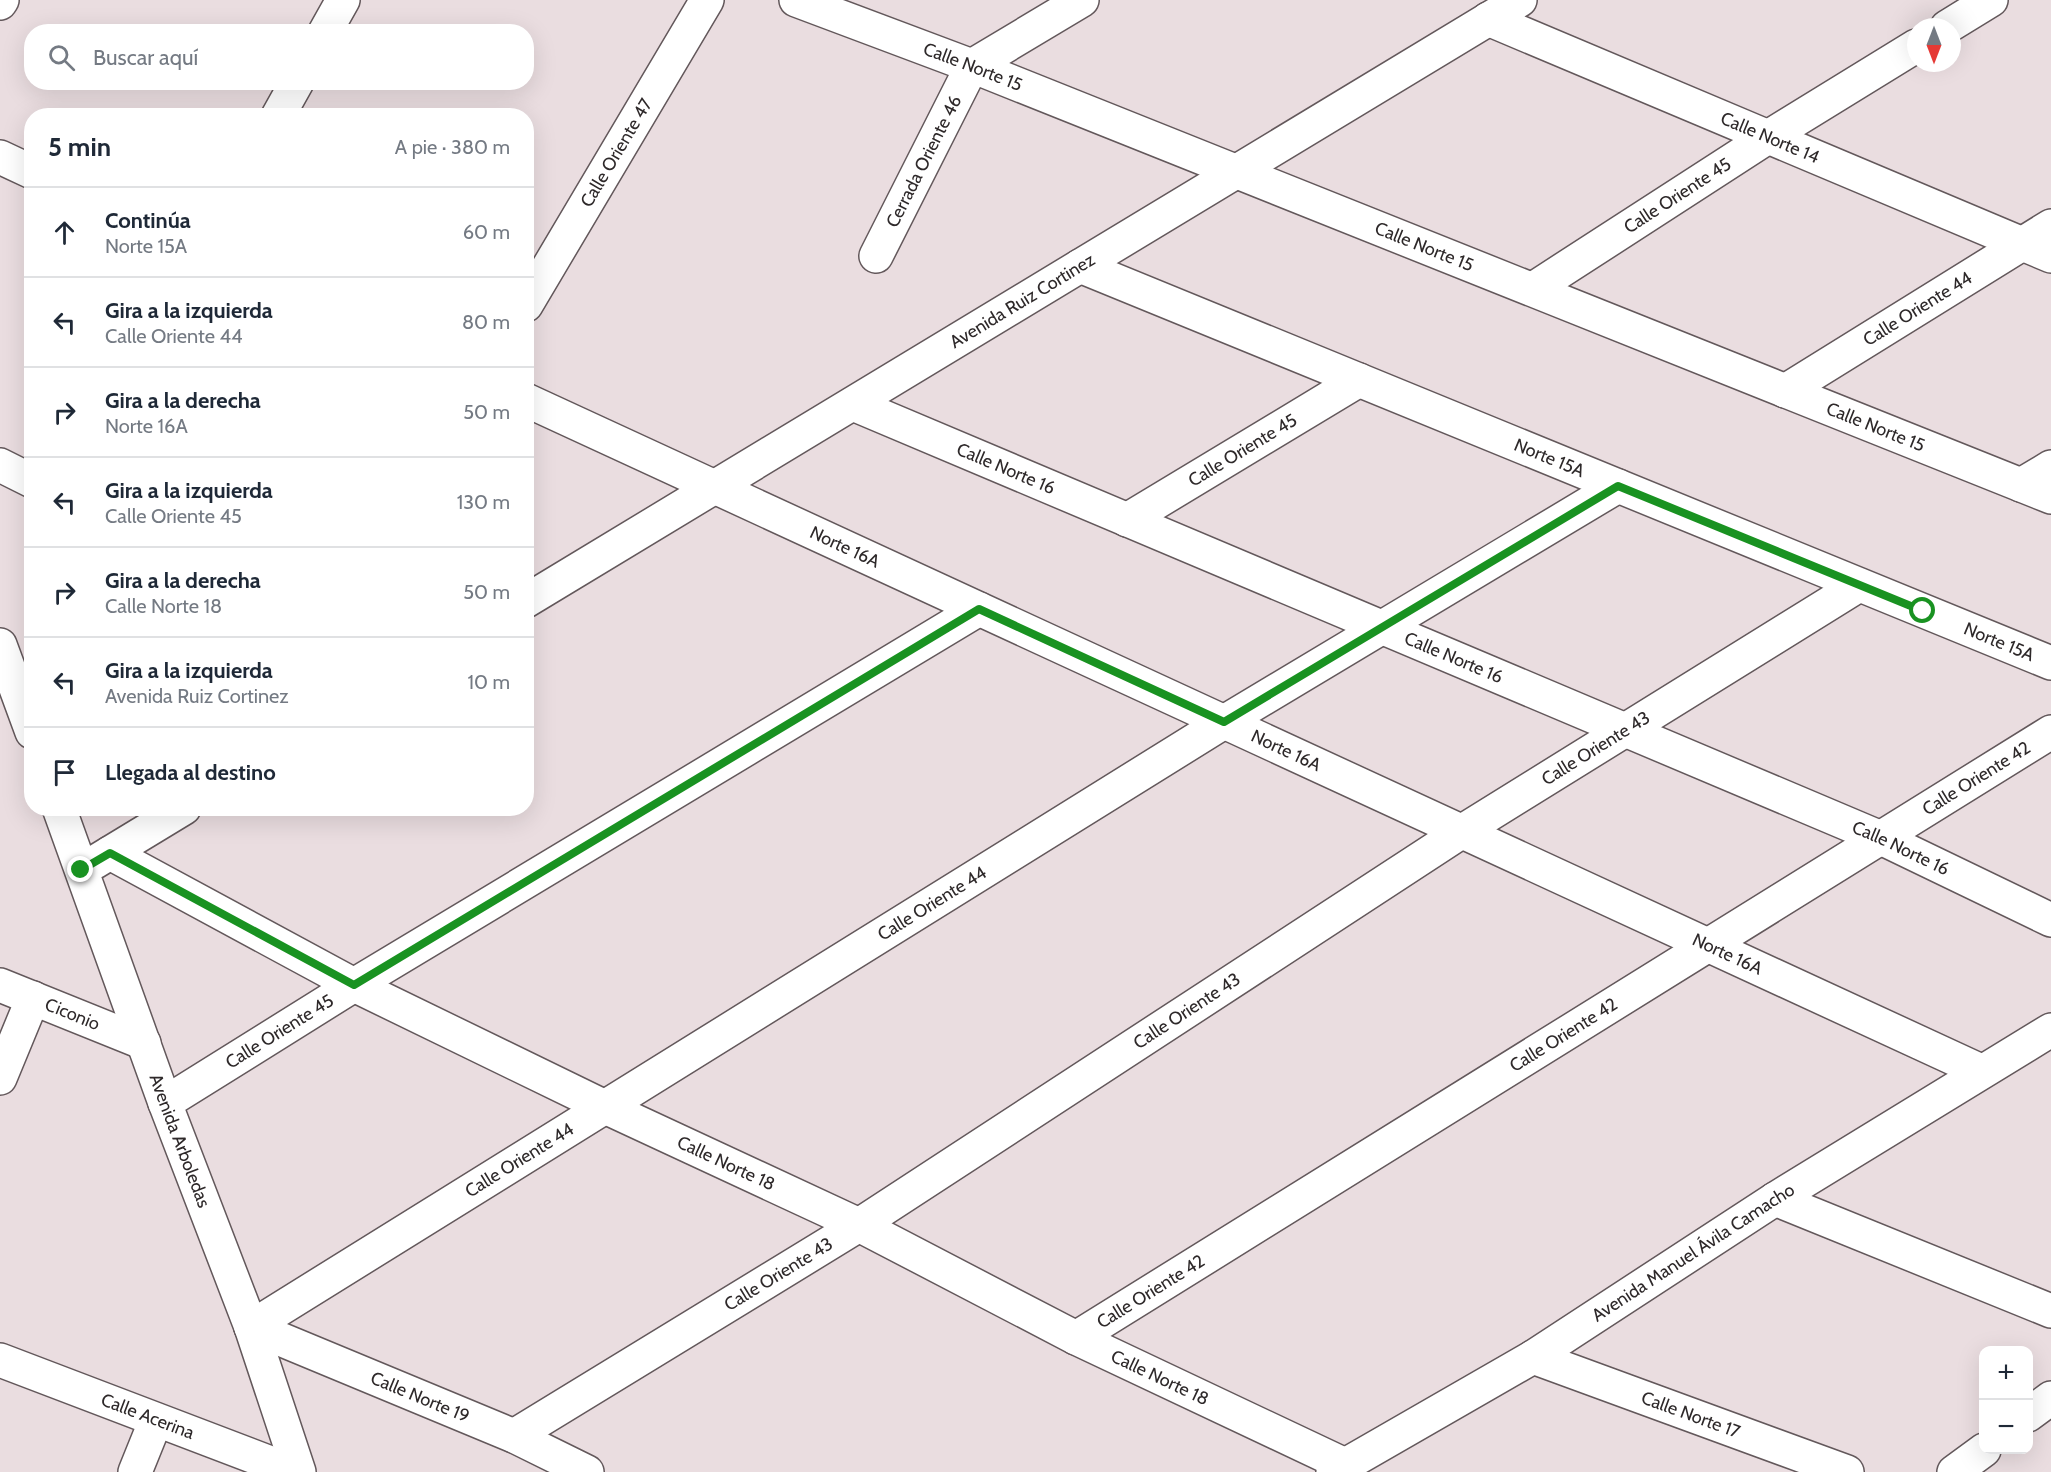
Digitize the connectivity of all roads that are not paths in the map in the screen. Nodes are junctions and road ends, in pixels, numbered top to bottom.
1 (343, 0) edge
2 (707, 0) edge
3 (796, 0) edge
4 (1082, 0) edge
5 (1520, 0) edge
6 (1991, 0) edge
7 (1961, 18) edge
8 (1488, 19) junction
9 (330, 24) edge
10 (1907, 52) edge
11 (972, 66) junction
12 (293, 90) edge
13 (282, 108) edge
14 (1768, 137) junction
15 (0, 157) edge
16 (24, 168) edge
17 (1237, 172) junction
18 (2051, 226) edge
19 (2036, 250) edge
20 (876, 256) dead end
21 (1080, 266) junction
22 (1533, 289) junction
23 (534, 292) edge
24 (1359, 380) junction
25 (1785, 391) junction
26 (534, 404) edge
27 (853, 404) junction
28 (0, 465) edge
29 (2051, 467) edge
30 (24, 477) edge
31 (2020, 485) junction
32 (1618, 486) junction
33 (715, 487) junction
34 (2051, 497) edge
35 (1127, 520) junction
36 (1859, 585) junction
37 (534, 596) edge
38 (979, 609) junction
39 (1382, 627) junction
40 (0, 645) edge
41 (2051, 663) edge
42 (24, 710) edge
43 (1224, 722) junction
44 (1625, 730) junction
45 (2051, 732) edge
46 (62, 816) edge
47 (171, 816) edge
48 (1461, 832) junction
49 (1881, 838) junction
50 (110, 853) junction
51 (81, 870) junction
52 (2051, 920) edge
53 (1708, 945) junction
54 (0, 985) edge
55 (354, 985) junction
56 (33, 998) junction
57 (2051, 1030) edge
58 (144, 1043) junction
59 (1981, 1071) junction
60 (0, 1078) edge
61 (165, 1103) junction
62 (605, 1107) junction
63 (1775, 1199) junction
64 (859, 1225) junction
65 (2051, 1311) edge
66 (251, 1327) junction
67 (1076, 1338) junction
68 (1533, 1357) junction
69 (0, 1360) edge
70 (2051, 1398) edge
71 (2033, 1411) edge
72 (156, 1420) junction
73 (514, 1436) junction
74 (1979, 1453) edge
75 (1339, 1468) edge
76 (135, 1472) edge
77 (294, 1472) edge
78 (299, 1472) edge
79 (587, 1472) edge
80 (1848, 1472) edge
81 (1954, 1472) edge

1 - 9 street
2 - 23 street, Calle Oriente 47
3 - 11 street, Calle Norte 15
4 - 11 street
5 - 8 street, Avenida Ruiz Cortinez
6 - 7 street
8 - 14 street, Calle Norte 14
8 - 17 street, Avenida Ruiz Cortinez
10 - 14 street, Calle Oriente 45
11 - 17 street, Calle Norte 15
11 - 20 street, Cerrada Oriente 46
12 - 13 street
14 - 19 street, Calle Norte 14
14 - 22 street, Calle Oriente 45
15 - 16 street
17 - 21 street, Avenida Ruiz Cortinez
17 - 22 street, Calle Norte 15
18 - 19 street, Calle Oriente 44
19 - 25 street, Calle Oriente 44
21 - 24 street, Norte 15A
21 - 27 street, Avenida Ruiz Cortinez
22 - 25 street, Calle Norte 15
24 - 32 street, Norte 15A
24 - 35 street, Calle Oriente 45
25 - 31 street, Calle Norte 15
26 - 33 street, Norte 16A
27 - 33 street, Avenida Ruiz Cortinez
27 - 35 street, Calle Norte 16
28 - 30 street
29 - 31 street
31 - 34 street, Calle Norte 15
32 - 36 street, Norte 15A
32 - 39 street, Calle Oriente 44
33 - 37 street, Avenida Ruiz Cortinez
33 - 38 street, Norte 16A
35 - 39 street, Calle Norte 16
36 - 41 street, Norte 15A
36 - 44 street, Calle Oriente 43
38 - 43 street, Norte 16A
38 - 55 street, Calle Oriente 45
39 - 43 street, Calle Oriente 44
39 - 44 street, Calle Norte 16
40 - 42 street
43 - 48 street, Norte 16A
43 - 62 street, Calle Oriente 44
44 - 48 street, Calle Oriente 43
44 - 49 street, Calle Norte 16
45 - 49 street, Calle Oriente 42
46 - 51 street, Avenida Arboledas
47 - 50 street
48 - 53 street, Norte 16A
48 - 64 street, Calle Oriente 43
49 - 52 street, Calle Norte 16
49 - 53 street, Calle Oriente 42
50 - 51 street
50 - 55 street, Calle Norte 18
51 - 58 street, Avenida Arboledas
53 - 59 street, Norte 16A
53 - 67 street, Calle Oriente 42
54 - 56 street, Ciconio
55 - 61 street, Calle Oriente 45
55 - 62 street, Calle Norte 18
56 - 58 street, Ciconio
56 - 60 street
57 - 59 street, Avenida Manuel Ávila Camacho
58 - 61 street, Avenida Arboledas
59 - 63 street, Avenida Manuel Ávila Camacho
61 - 66 street, Avenida Arboledas
62 - 64 street, Calle Norte 18
62 - 66 street, Calle Oriente 44
63 - 65 street
63 - 68 street, Avenida Manuel Ávila Camacho
64 - 67 street, Calle Norte 18
64 - 73 street, Calle Oriente 43
66 - 73 street, Calle Norte 19
66 - 78 street, Avenida Arboledas
67 - 75 street, Calle Norte 18
68 - 75 street, Avenida Manuel Ávila Camacho
68 - 80 street, Calle Norte 17
69 - 72 street, Calle Acerina
70 - 71 street
72 - 76 street
72 - 77 street, Calle Acerina
73 - 79 street, Calle Norte 19
74 - 81 street

